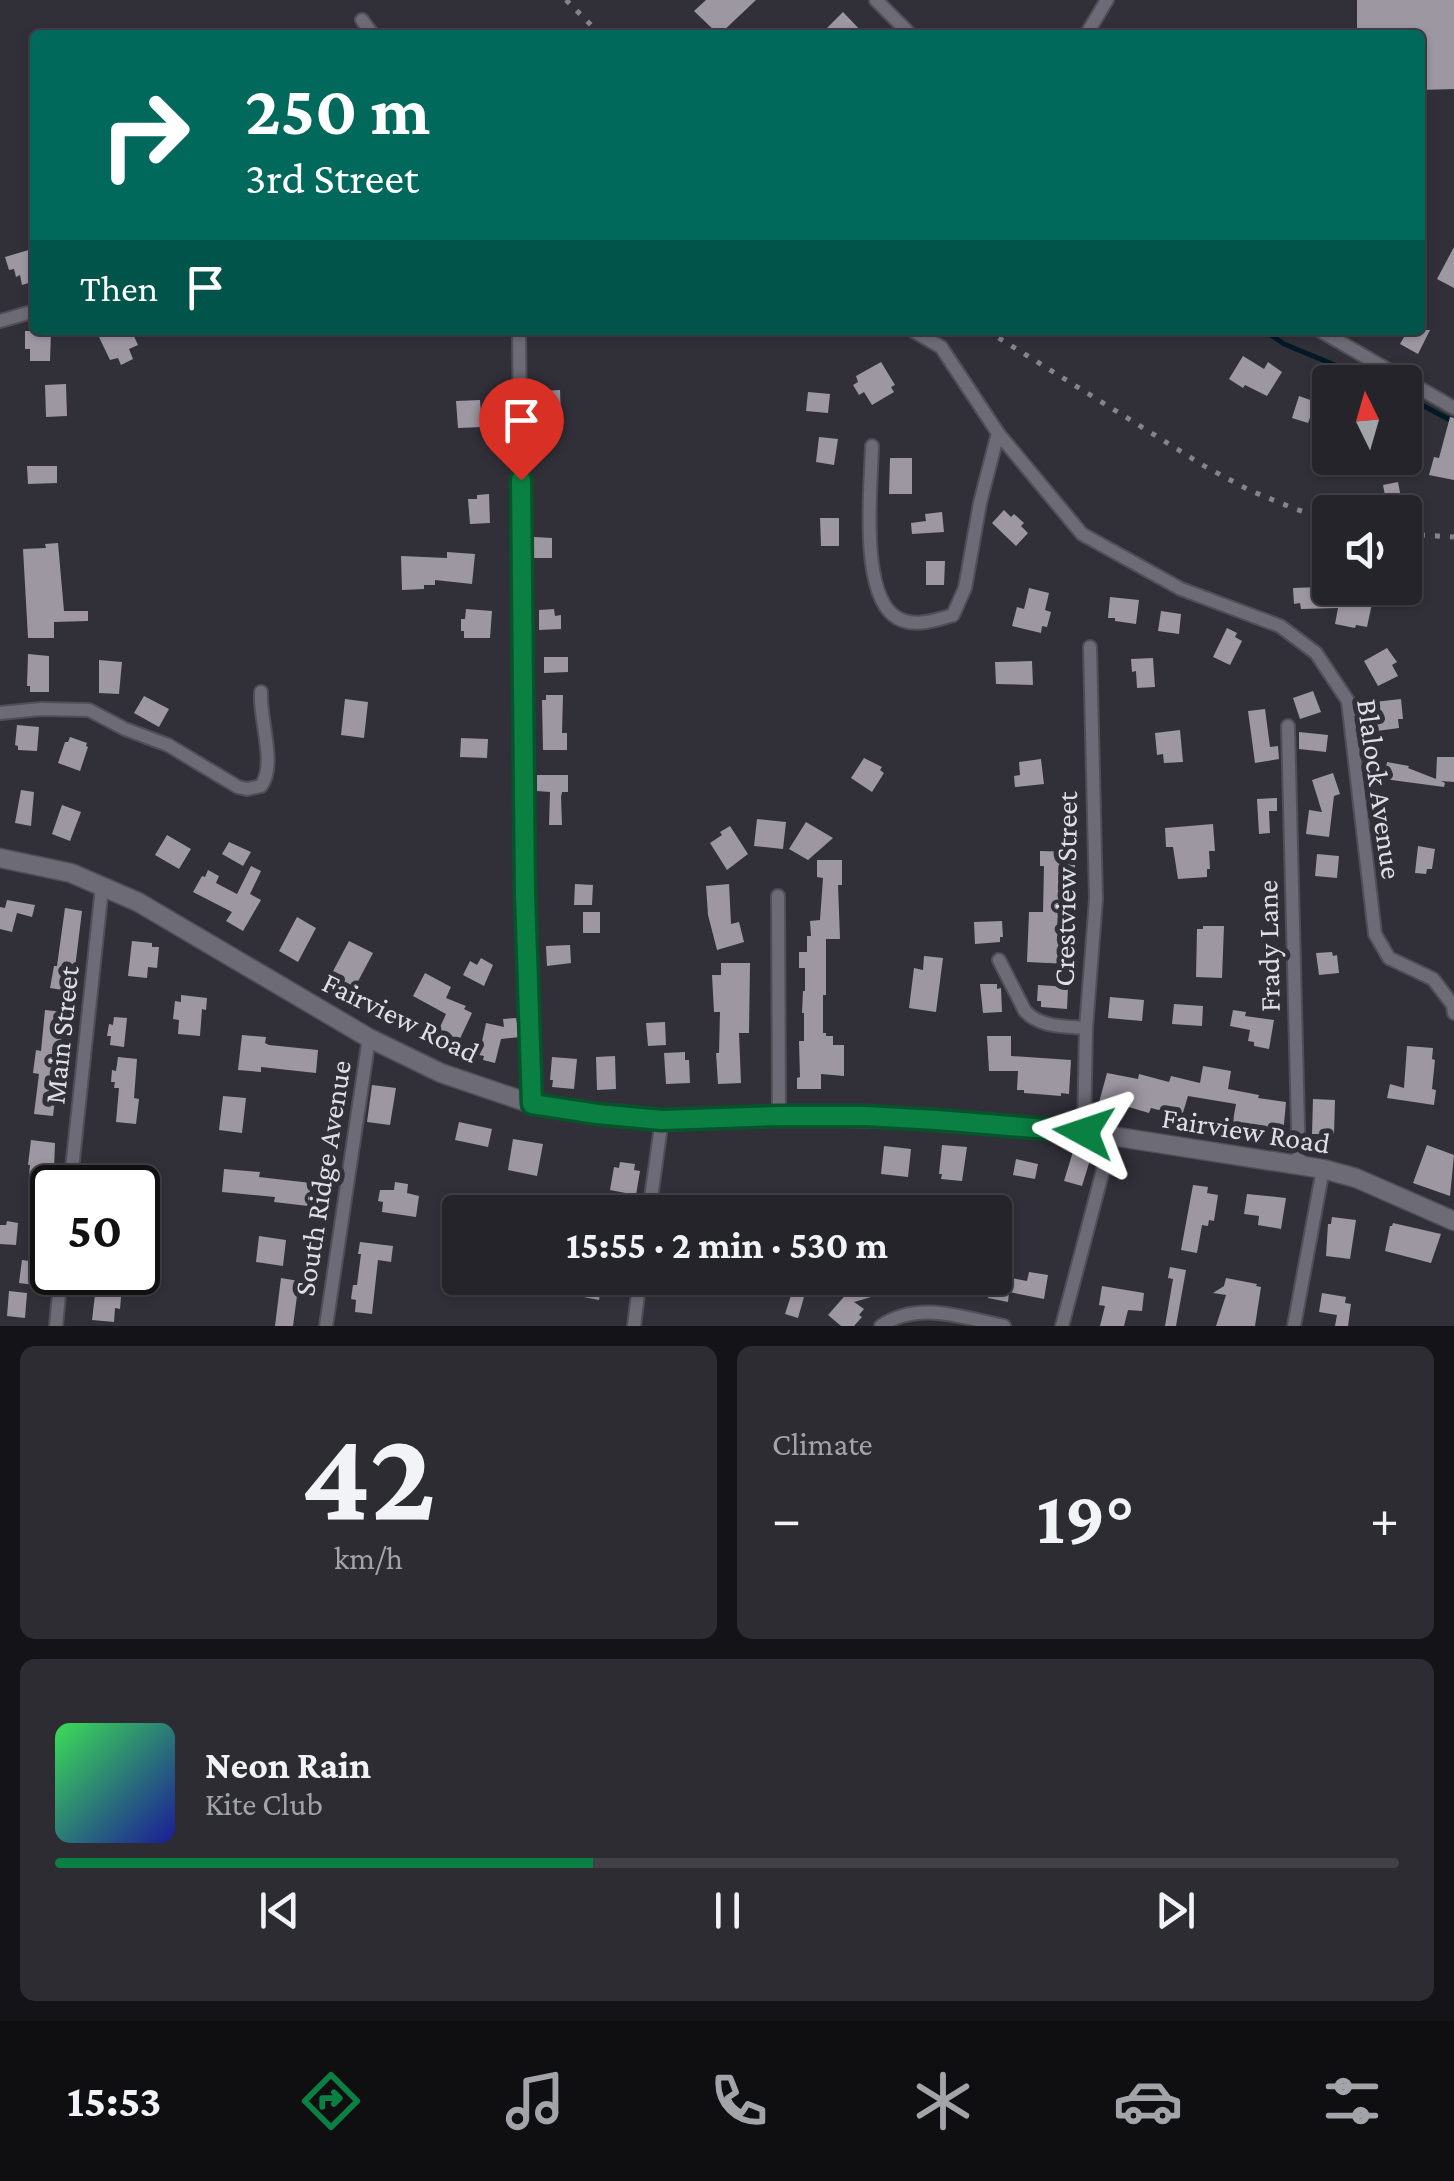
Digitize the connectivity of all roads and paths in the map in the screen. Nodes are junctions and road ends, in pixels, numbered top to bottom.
1 (876, 0) edge
2 (1107, 0) edge
3 (362, 20) dead end
4 (369, 30) edge
5 (906, 30) edge
6 (1089, 30) edge
7 (30, 312) edge
8 (0, 321) edge
9 (519, 335) edge
10 (921, 335) edge
11 (1328, 335) edge
12 (1454, 408) edge
13 (998, 433) junction
14 (872, 446) dead end
15 (1090, 647) dead end
16 (261, 692) dead end
17 (0, 713) edge
18 (1288, 726) dead end
19 (0, 858) edge
20 (102, 888) junction
21 (778, 896) dead end
22 (999, 960) dead end
23 (1454, 1013) edge
24 (1086, 1028) junction
25 (369, 1038) junction
26 (532, 1104) junction
27 (779, 1116) junction
28 (662, 1120) junction
29 (1084, 1132) junction
30 (1112, 1136) junction
31 (72, 1165) edge
32 (1299, 1166) junction
33 (1323, 1169) junction
34 (651, 1195) edge
35 (1454, 1221) edge
36 (59, 1295) edge
37 (638, 1295) edge
38 (56, 1326) edge
39 (326, 1326) edge
40 (634, 1326) edge
41 (881, 1326) edge
42 (1004, 1326) edge
43 (1062, 1326) edge
44 (1294, 1326) edge

1 - 5 street
2 - 6 street
3 - 4 street
7 - 8 street
9 - 26 street
10 - 13 street, Blalock Avenue
11 - 12 street
13 - 14 street
13 - 23 street, Blalock Avenue
15 - 24 street, Crestview Street
16 - 17 street
18 - 32 street, Frady Lane
19 - 20 main road, Fairview Road
20 - 25 main road, Fairview Road
20 - 31 street, Main Street
21 - 27 street
22 - 24 street
24 - 29 street, Crestview Street
25 - 26 main road, Fairview Road
25 - 39 street, South Ridge Avenue
26 - 28 main road, Fairview Road
27 - 28 main road, Fairview Road
27 - 29 main road, Fairview Road
28 - 34 street
29 - 30 main road, Fairview Road
30 - 32 main road, Fairview Road
30 - 43 street
32 - 33 main road, Fairview Road
33 - 35 main road, Fairview Road
33 - 44 street
36 - 38 street
37 - 40 street
41 - 42 street

